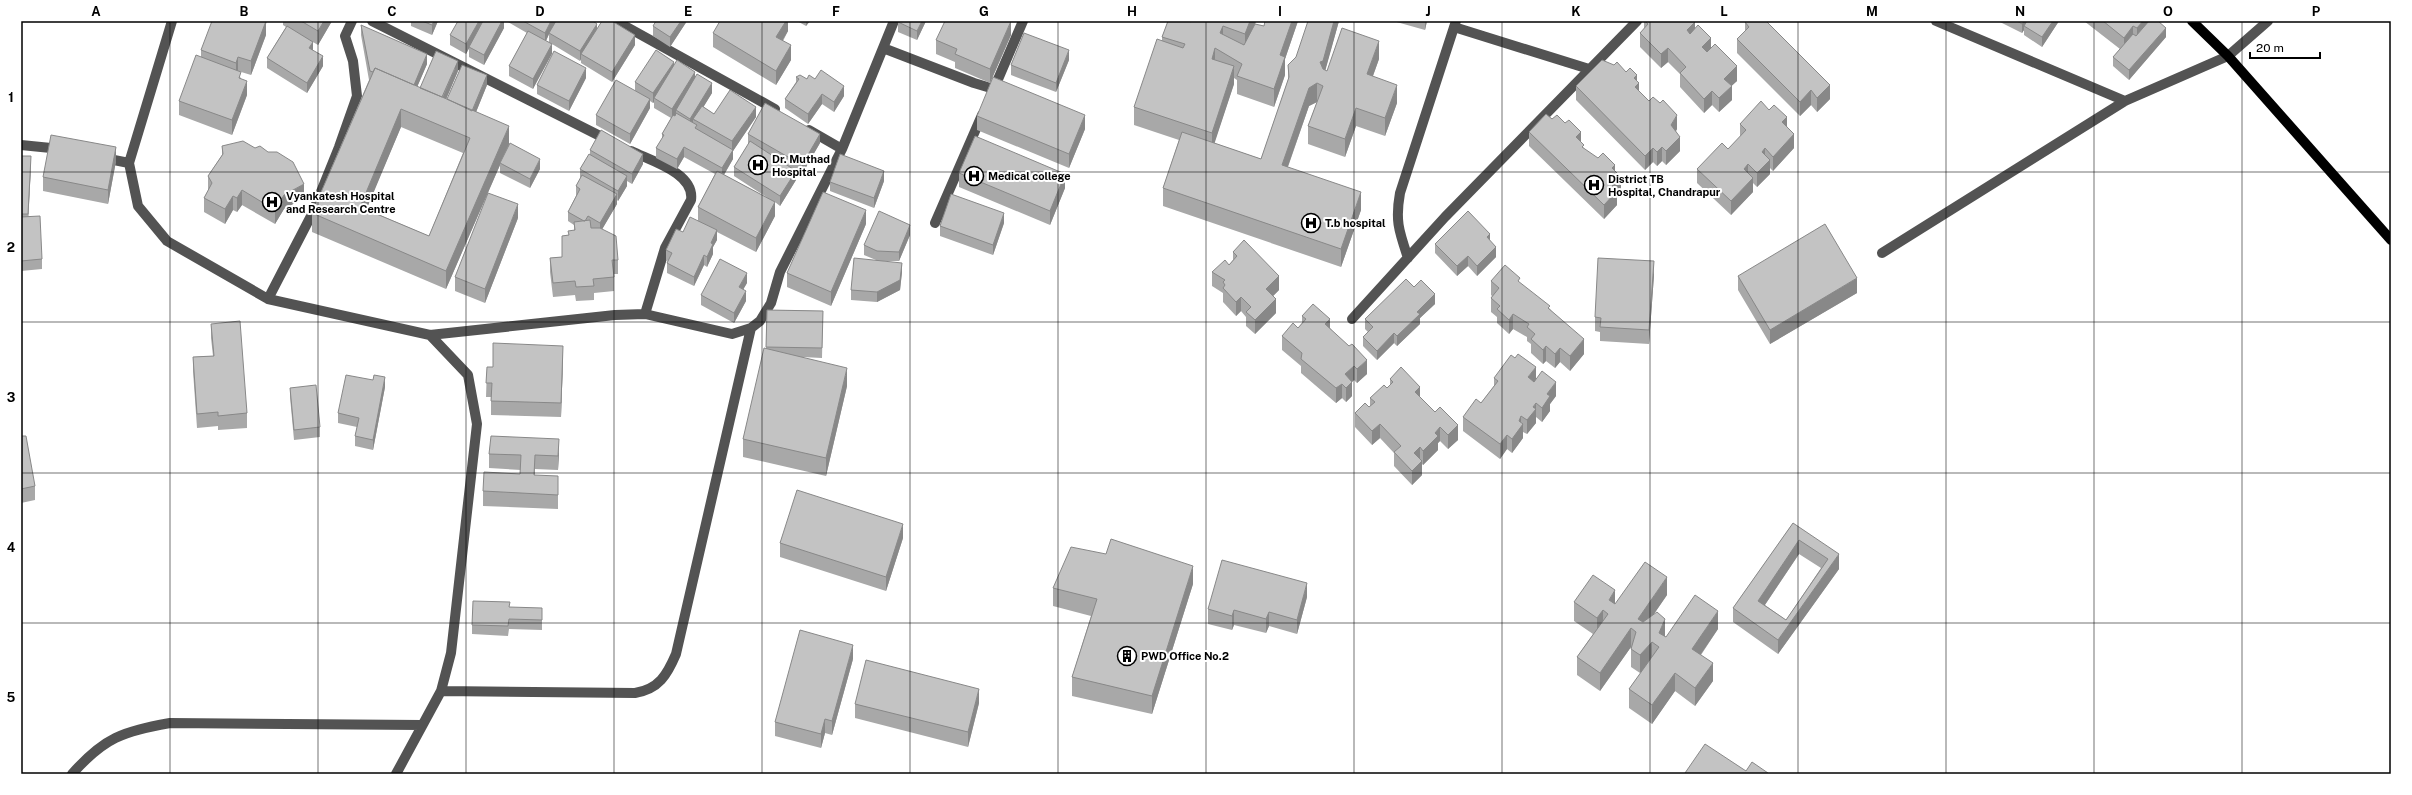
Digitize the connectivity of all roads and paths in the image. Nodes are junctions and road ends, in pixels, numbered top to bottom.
1 (172, 21) edge
2 (352, 21) edge
3 (372, 21) edge
4 (616, 21) edge
5 (894, 21) edge
6 (1023, 21) edge
7 (1637, 21) edge
8 (1936, 21) edge
9 (2192, 21) edge
10 (2268, 21) edge
11 (1455, 24) edge
12 (883, 48) junction
13 (2228, 56) junction
14 (1589, 70) junction
15 (994, 89) junction
16 (2125, 101) junction
17 (787, 117) edge
18 (801, 125) edge
19 (21, 145) edge
20 (842, 149) junction
21 (69, 151) edge
22 (91, 156) edge
23 (129, 163) junction
24 (935, 224) dead end
25 (2391, 240) edge
26 (1882, 254) dead end
27 (1408, 258) junction
28 (268, 299) junction
29 (645, 314) junction
30 (1352, 319) dead end
31 (751, 328) junction
32 (430, 335) junction
33 (441, 691) junction
34 (422, 725) junction
35 (72, 774) edge
36 (396, 774) edge

1 - 23 street
2 - 28 street
3 - 29 street
4 - 17 street
5 - 12 street
6 - 15 street
7 - 14 street
8 - 16 street
9 - 13 main road
10 - 13 street
11 - 14 street
11 - 27 street
12 - 15 street
12 - 20 street
13 - 16 street
13 - 25 main road
14 - 27 street
15 - 24 street
16 - 26 street
18 - 20 street
19 - 21 street
20 - 31 street
22 - 23 street
23 - 28 street
27 - 30 street
28 - 32 street
29 - 31 street
29 - 32 street
31 - 33 street
32 - 33 street
33 - 34 street
34 - 35 street
34 - 36 street

